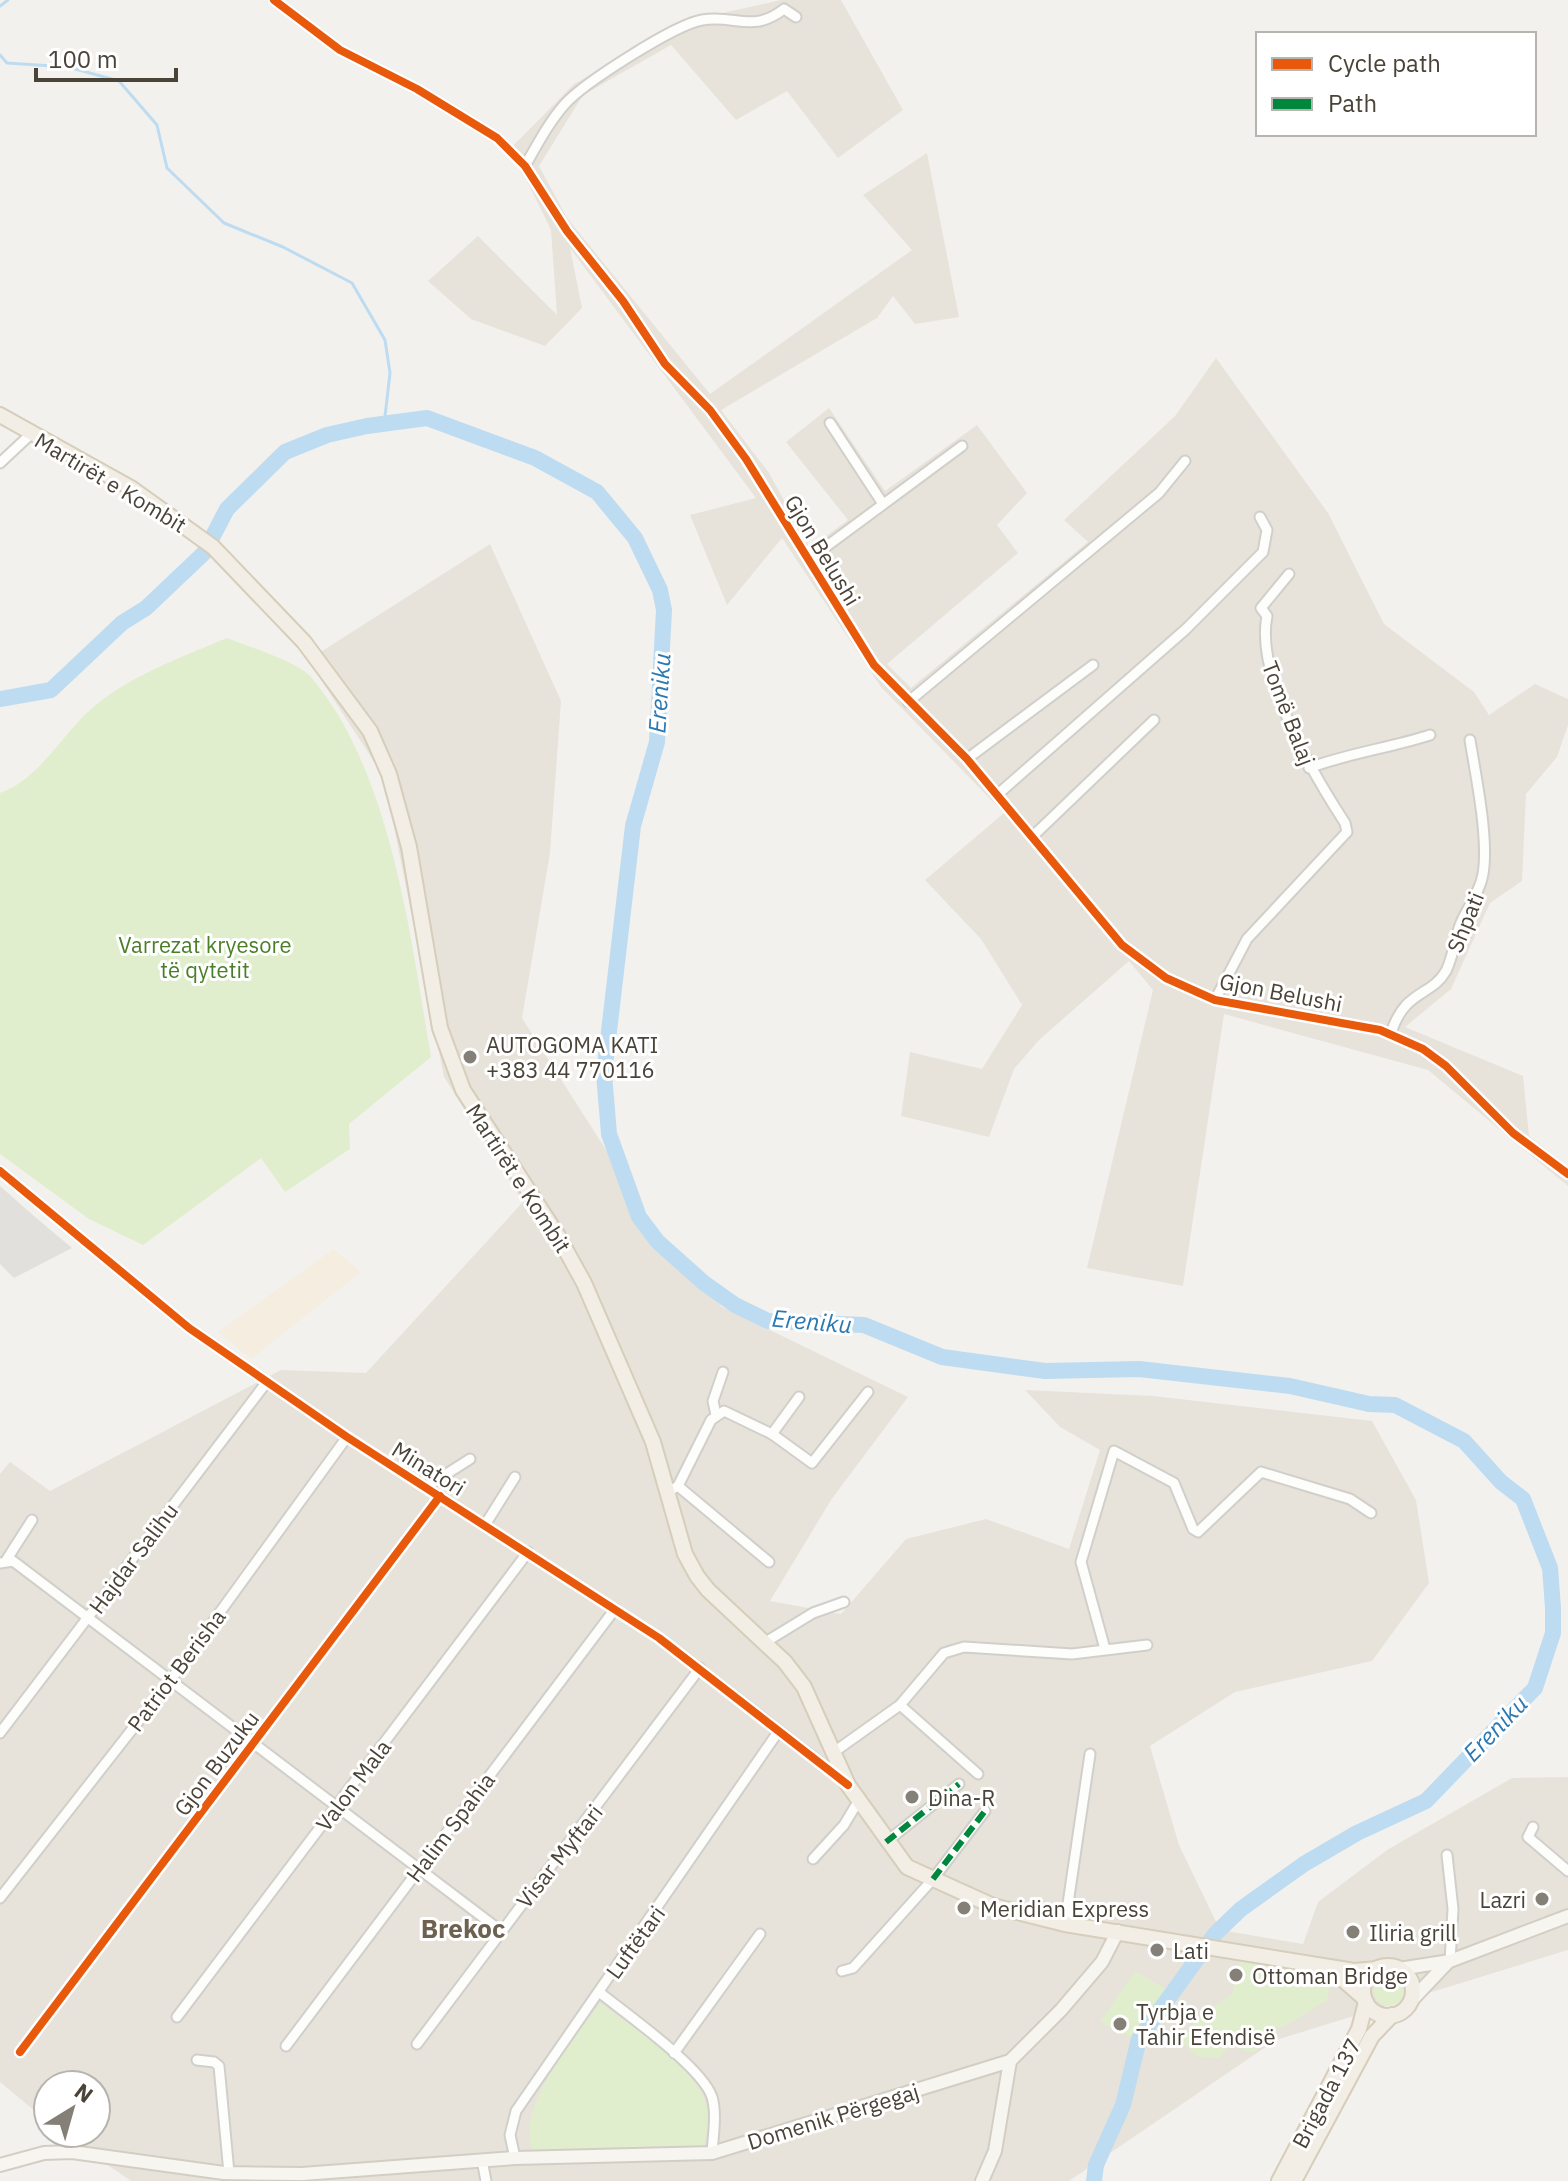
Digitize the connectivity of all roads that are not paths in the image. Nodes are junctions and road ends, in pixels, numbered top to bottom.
1 (274, 0) edge
2 (796, 17) dead end
3 (525, 166) junction
4 (0, 415) edge
5 (830, 423) dead end
6 (32, 433) junction
7 (962, 446) dead end
8 (1185, 461) dead end
9 (0, 463) edge
10 (883, 504) junction
11 (1260, 517) dead end
12 (808, 560) junction
13 (1289, 574) dead end
14 (1093, 665) dead end
15 (908, 702) junction
16 (1154, 720) dead end
17 (1430, 735) dead end
18 (1470, 740) dead end
19 (967, 759) junction
20 (1309, 768) junction
21 (997, 795) junction
22 (1032, 837) junction
23 (1215, 1000) junction
24 (1391, 1033) junction
25 (0, 1171) edge
26 (1568, 1174) edge
27 (723, 1372) dead end
28 (266, 1383) junction
29 (868, 1392) dead end
30 (799, 1397) dead end
31 (716, 1415) junction
32 (772, 1434) junction
33 (347, 1437) junction
34 (470, 1459) dead end
35 (515, 1477) dead end
36 (426, 1487) junction
37 (673, 1489) junction
38 (440, 1496) junction
39 (1371, 1513) dead end
40 (32, 1520) dead end
41 (485, 1525) junction
42 (528, 1552) junction
43 (4, 1561) edge
44 (769, 1562) dead end
45 (844, 1602) dead end
46 (615, 1609) junction
47 (88, 1619) junction
48 (764, 1643) junction
49 (1147, 1645) dead end
50 (1105, 1649) junction
51 (700, 1668) junction
52 (170, 1681) junction
53 (900, 1705) junction
54 (778, 1732) junction
55 (0, 1733) edge
56 (253, 1743) junction
57 (834, 1752) junction
58 (1090, 1754) dead end
59 (978, 1774) dead end
60 (959, 1784) dead end
61 (848, 1785) junction
62 (859, 1800) junction
63 (336, 1806) junction
64 (985, 1811) dead end
65 (1533, 1827) dead end
66 (886, 1842) junction
67 (1447, 1855) dead end
68 (813, 1859) dead end
69 (418, 1868) junction
70 (1568, 1871) edge
71 (933, 1879) junction
72 (0, 1898) edge
73 (1568, 1916) edge
74 (1065, 1924) junction
75 (501, 1931) junction
76 (1118, 1931) junction
77 (760, 1934) dead end
78 (1450, 1961) junction
79 (1326, 1966) junction
80 (1377, 1969) junction
81 (1399, 1969) junction
82 (842, 1971) dead end
83 (599, 1992) junction
84 (1365, 2000) junction
85 (1410, 2002) junction
86 (1392, 2015) junction
87 (177, 2017) dead end
88 (417, 2044) dead end
89 (286, 2046) dead end
90 (20, 2052) dead end
91 (674, 2053) junction
92 (197, 2060) dead end
93 (1010, 2061) junction
94 (712, 2153) junction
95 (515, 2158) junction
96 (482, 2160) junction
97 (3, 2163) edge
98 (229, 2173) junction
99 (486, 2181) edge
100 (982, 2181) edge
101 (1279, 2181) edge
102 (1294, 2181) edge

1 - 3 street, Gjon Belushi
2 - 3 street
3 - 12 street, Gjon Belushi
4 - 6 main road, Martirët e Kombit
5 - 10 street
6 - 9 street
6 - 37 main road, Martirët e Kombit
7 - 10 street, Gjon Belushi
8 - 15 street
10 - 12 street, Gjon Belushi
11 - 21 street
12 - 15 street, Gjon Belushi
13 - 20 street, Tomë Balaj
14 - 19 street
15 - 19 street, Gjon Belushi
16 - 22 street
17 - 20 street
18 - 24 street, Shpati
19 - 21 street, Gjon Belushi
20 - 23 street, Tomë Balaj
21 - 22 street, Gjon Belushi
22 - 23 street, Gjon Belushi
23 - 24 street, Gjon Belushi
24 - 26 street, Gjon Belushi
25 - 28 street, Minatori
27 - 31 street
28 - 33 street, Minatori
28 - 47 street, Hajdar Salihu
29 - 32 street
30 - 32 street
31 - 32 street
31 - 37 street
33 - 36 street, Minatori
33 - 52 street, Patriot Berisha
34 - 36 street
35 - 41 street
36 - 38 street, Minatori
37 - 44 street
37 - 48 main road, Martirët e Kombit
38 - 41 street, Minatori
38 - 56 street, Gjon Buzuku
39 - 50 street
40 - 43 street
41 - 42 street, Minatori
42 - 46 street, Minatori
42 - 63 street, Valon Mala
43 - 47 street
45 - 48 street
46 - 51 street, Minatori
46 - 69 street, Halim Spahia
47 - 52 street
47 - 55 street, Hajdar Salihu
48 - 57 main road, Martirët e Kombit
49 - 50 street
50 - 53 street
51 - 54 street, Minatori
51 - 75 street, Visar Myftari
52 - 56 street
52 - 72 street, Patriot Berisha
53 - 57 street
53 - 59 street
54 - 61 street, Minatori
54 - 83 street, Luftëtari
56 - 63 street
56 - 90 street, Gjon Buzuku
57 - 61 main road, Martirët e Kombit
58 - 74 street
60 - 66 street
61 - 62 main road, Martirët e Kombit
62 - 66 main road, Martirët e Kombit
62 - 68 street
63 - 69 street
63 - 87 street, Valon Mala
64 - 71 street
65 - 70 street
66 - 71 main road, Martirët e Kombit
67 - 78 street
69 - 75 street
69 - 89 street, Halim Spahia
71 - 74 main road, Martirët e Kombit
71 - 82 street
73 - 78 main road
74 - 76 main road, Martirët e Kombit
75 - 88 street, Visar Myftari
76 - 79 main road, Martirët e Kombit
76 - 93 main road, Domenik Përgegaj
77 - 91 street
78 - 81 main road
78 - 85 main road
79 - 80 main road, Martirët e Kombit
79 - 84 main road
80 - 81 main road
80 - 84 main road, Brigada 137
81 - 85 main road
83 - 91 street
83 - 95 street, Luftëtari
84 - 86 main road
84 - 101 main road, Brigada 137
85 - 86 main road, Brigada 137
86 - 102 main road, Brigada 137
91 - 94 street
92 - 98 street
93 - 94 main road, Domenik Përgegaj
93 - 100 main road
94 - 95 main road, Domenik Përgegaj
95 - 96 main road, Domenik Përgegaj
96 - 98 main road, Domenik Përgegaj
96 - 99 street
97 - 98 main road, Domenik Përgegaj

